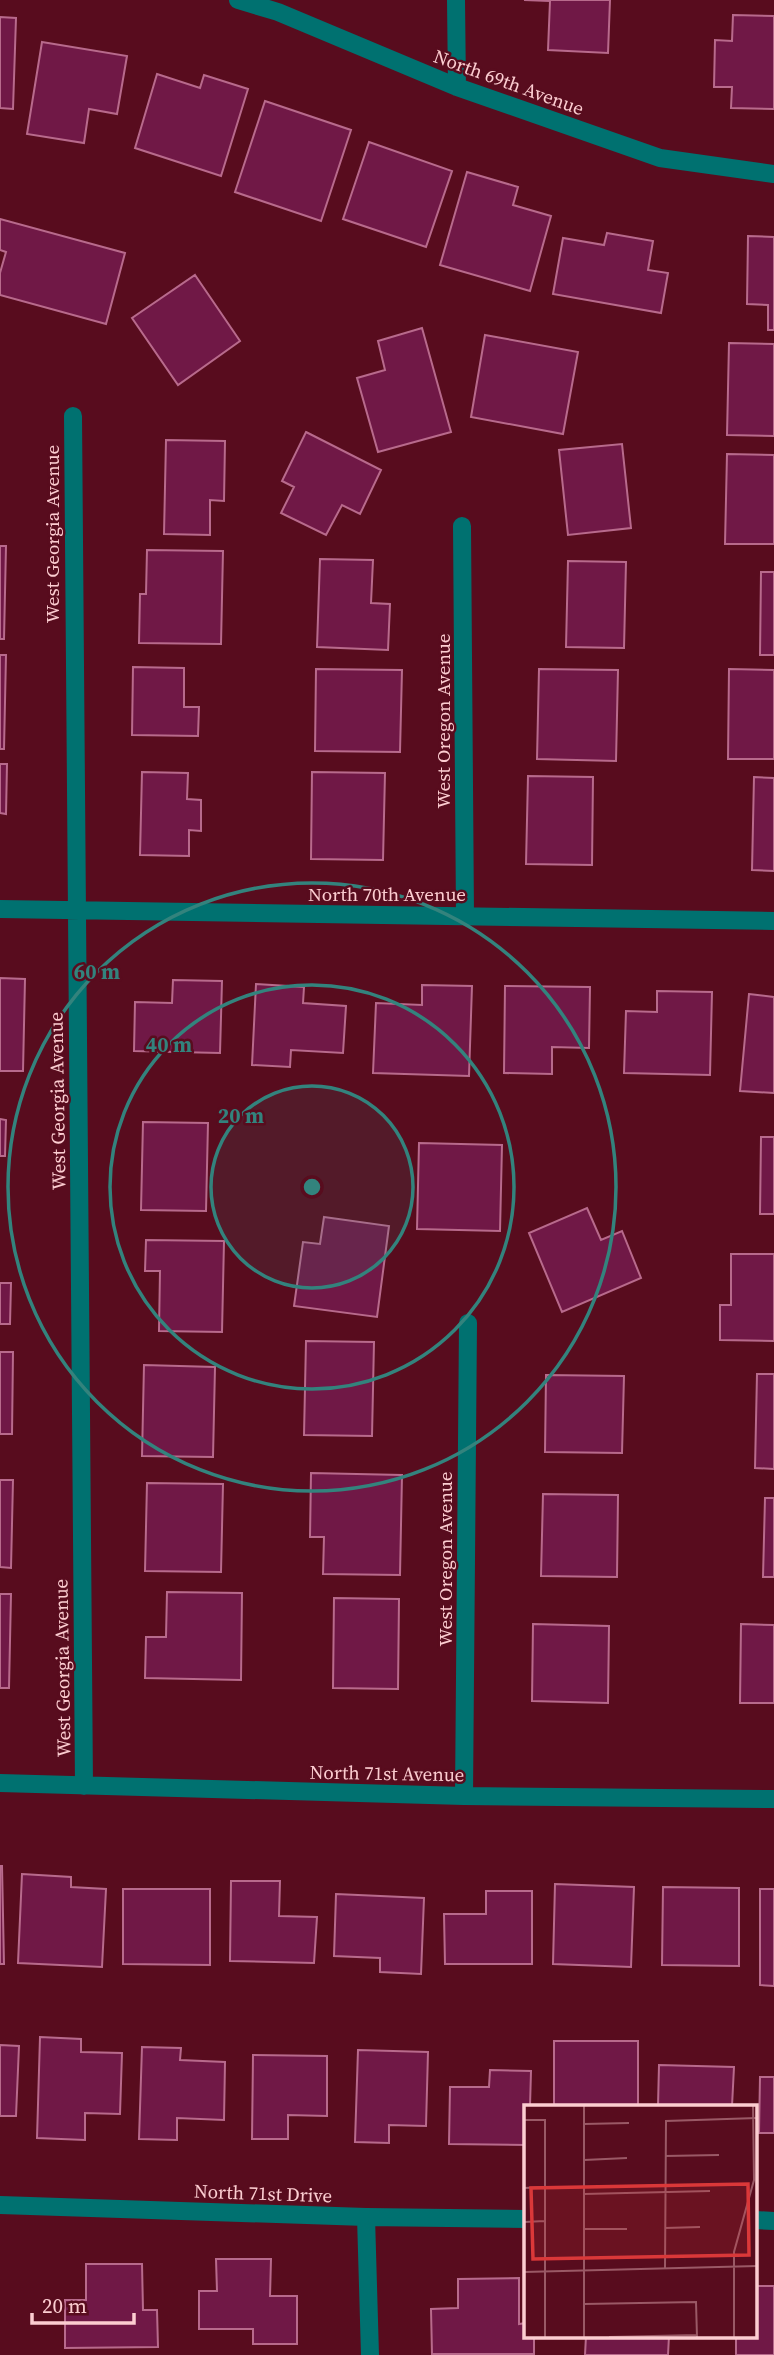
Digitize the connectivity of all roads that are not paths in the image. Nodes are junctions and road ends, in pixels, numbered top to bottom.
1 (238, 0) edge
2 (456, 0) edge
3 (457, 87) junction
4 (774, 174) edge
5 (73, 416) dead end
6 (462, 526) dead end
7 (0, 909) edge
8 (76, 912) junction
9 (465, 915) junction
10 (774, 921) edge
11 (468, 1323) dead end
12 (0, 1783) edge
13 (84, 1786) junction
14 (464, 1796) junction
15 (774, 1799) edge
16 (0, 2206) edge
17 (366, 2217) junction
18 (524, 2219) edge
19 (756, 2220) edge
20 (774, 2221) edge
21 (370, 2355) edge

1 - 3 street, North 69th Avenue
2 - 3 street
3 - 4 street, North 69th Avenue
5 - 8 street, West Georgia Avenue
6 - 9 street, West Oregon Avenue
7 - 8 street, North 70th Avenue
8 - 9 street, North 70th Avenue
8 - 13 street, West Georgia Avenue
9 - 10 street, North 70th Avenue
11 - 14 street, West Oregon Avenue
12 - 13 street, North 71st Avenue
13 - 14 street, North 71st Avenue
14 - 15 street, North 71st Avenue
16 - 17 street, North 71st Drive
17 - 18 street, North 71st Drive
17 - 21 street
19 - 20 street

